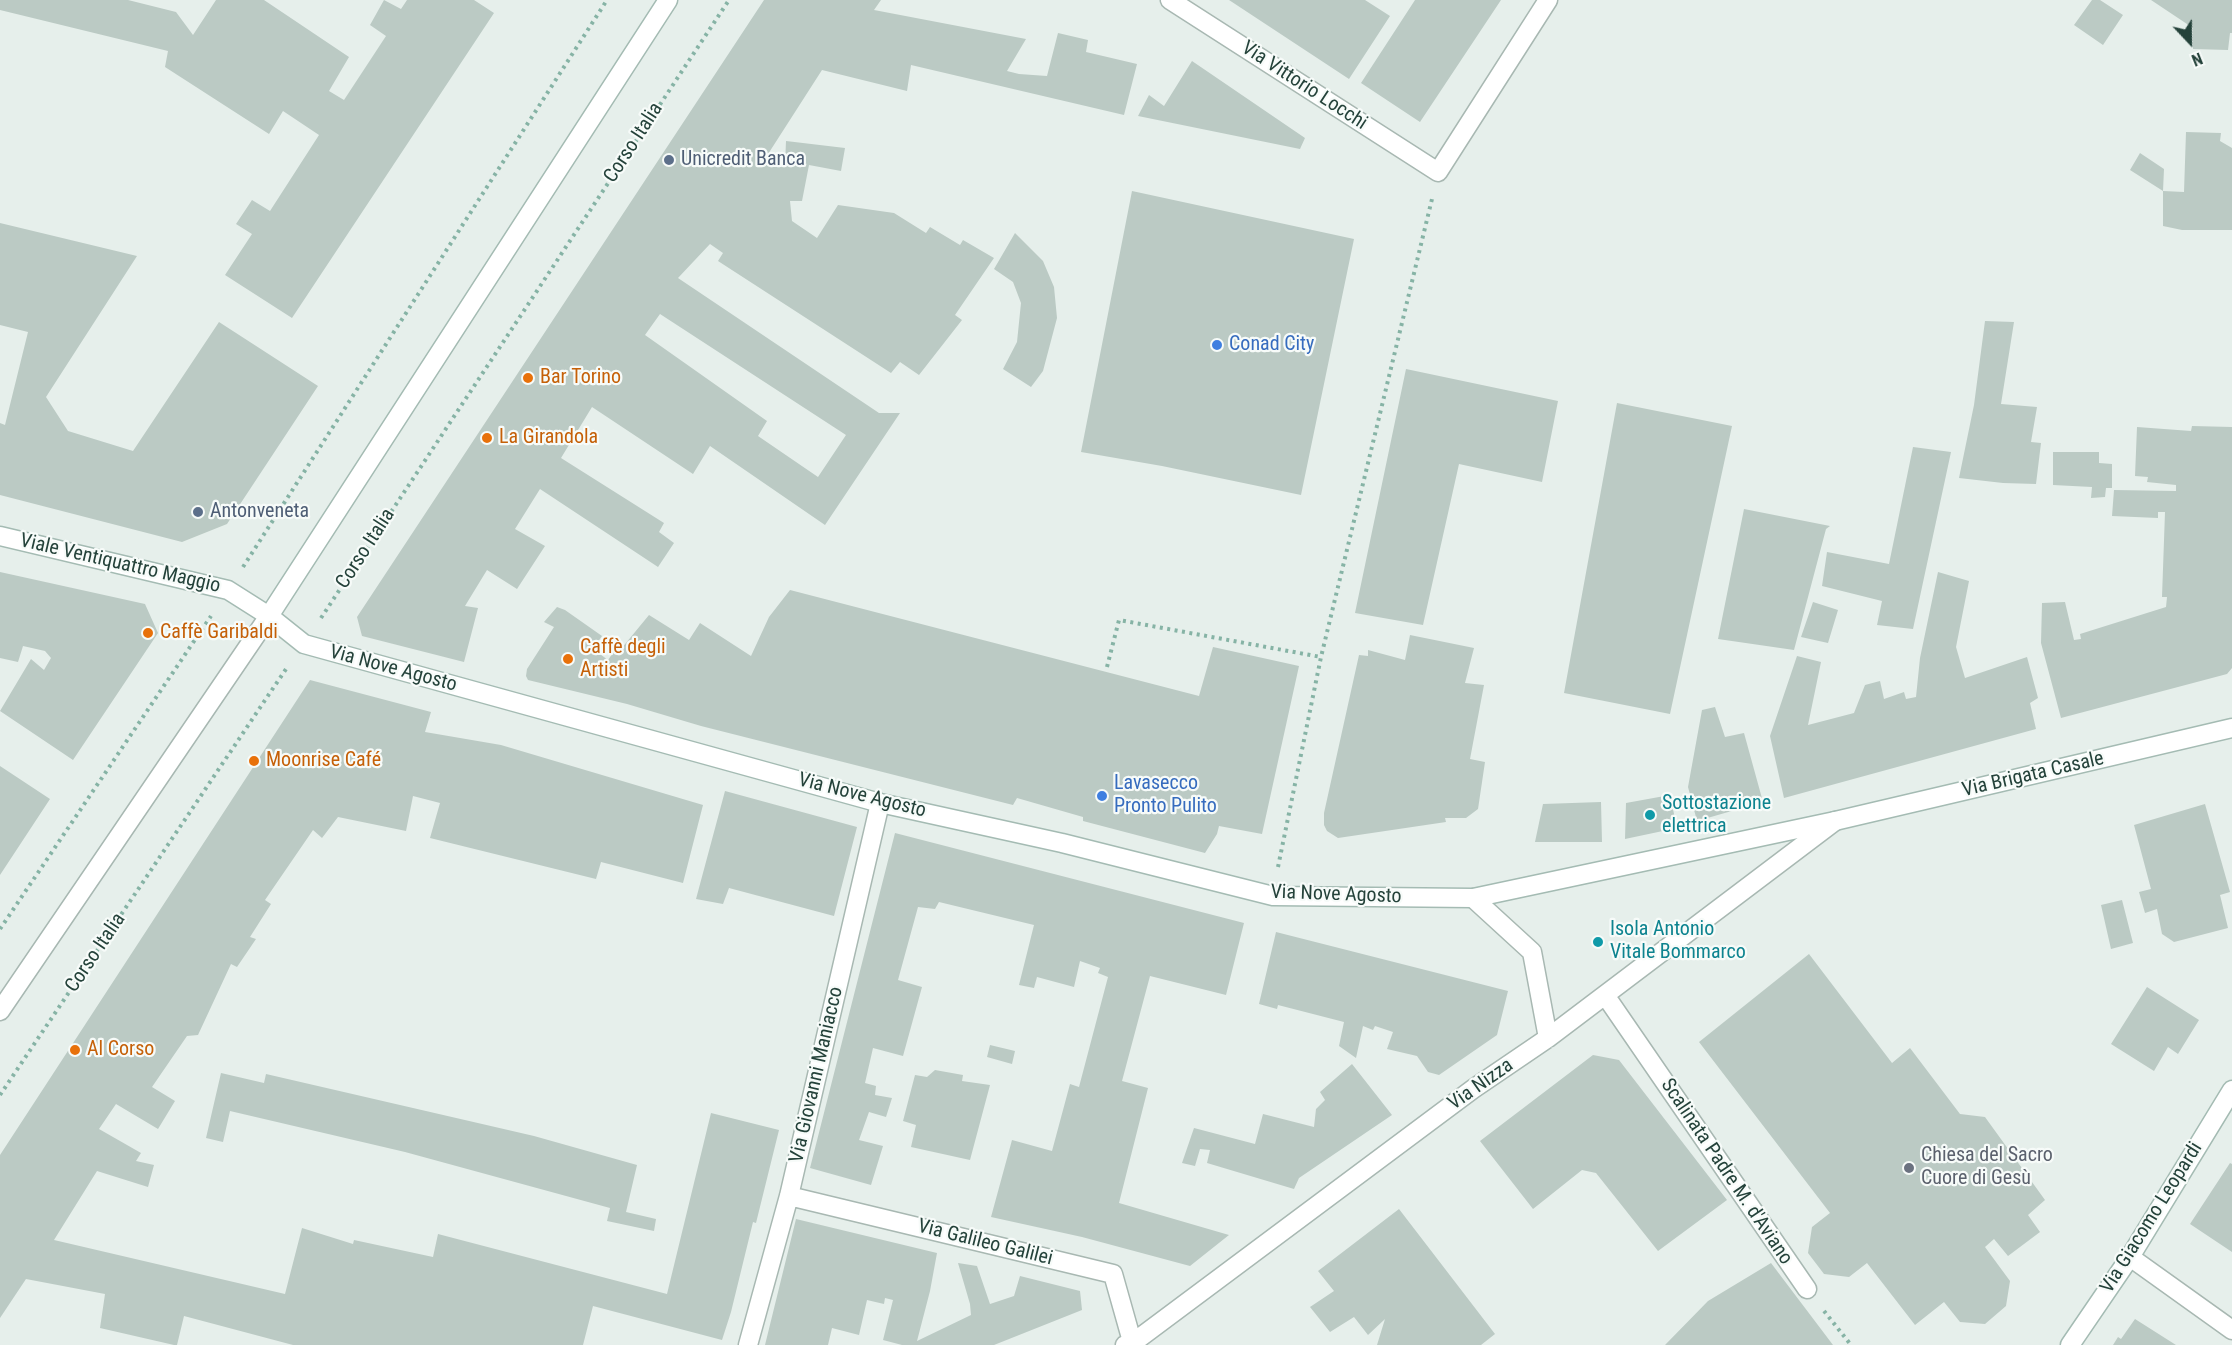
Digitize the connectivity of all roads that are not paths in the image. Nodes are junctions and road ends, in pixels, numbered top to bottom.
1 (668, 0) edge
2 (1170, 0) edge
3 (1548, 0) edge
4 (0, 536) edge
5 (269, 616) junction
6 (2232, 728) edge
7 (880, 803) junction
8 (1835, 821) junction
9 (1473, 898) junction
10 (1605, 995) junction
11 (0, 1011) edge
12 (1548, 1038) junction
13 (2232, 1090) edge
14 (789, 1196) junction
15 (2130, 1257) junction
16 (1807, 1289) road end
17 (2232, 1330) edge
18 (1131, 1344) edge
19 (748, 1345) edge
20 (2070, 1345) edge

1 - 5 street
2 - 3 street, Via Vittorio Locchi
4 - 5 street, Viale Ventiquattro Maggio
5 - 7 street, Via Nove Agosto
5 - 11 street
6 - 8 street, Via Brigata Casale
7 - 9 street, Via Nove Agosto
7 - 14 street, Via Giovanni Maniacco
8 - 9 street, Via Nove Agosto
8 - 10 street, Via Nizza
9 - 12 street
10 - 12 street, Via Nizza
10 - 16 street, Scalinata Padre M. d'Aviano
12 - 18 street, Via Nizza
13 - 15 street, Via Giacomo Leopardi
14 - 18 street, Via Galileo Galilei
14 - 19 street, Via Giovanni Maniacco
15 - 17 street
15 - 20 street, Via Giacomo Leopardi

